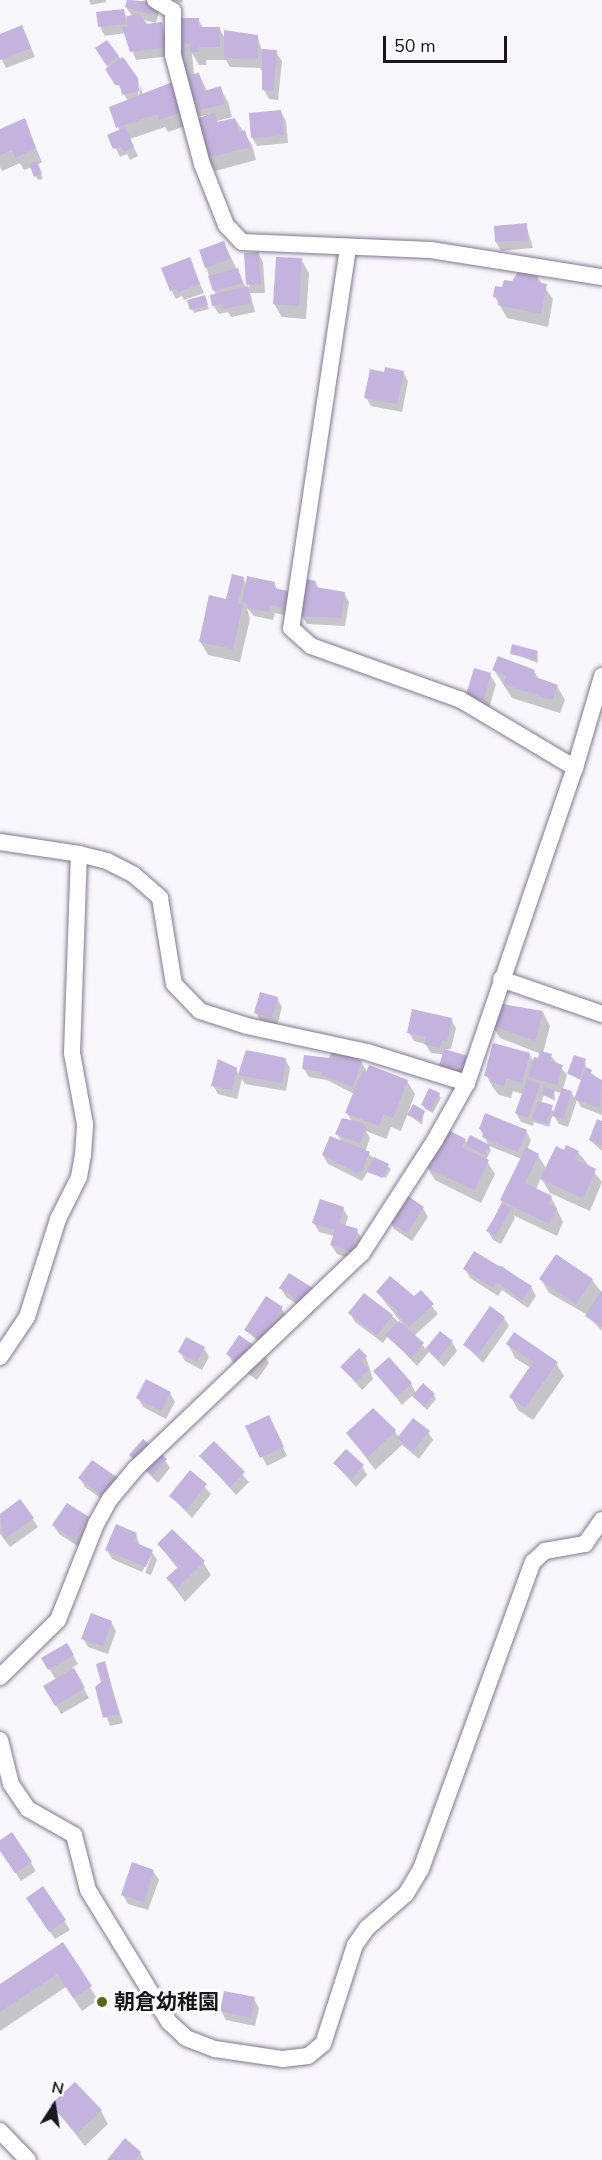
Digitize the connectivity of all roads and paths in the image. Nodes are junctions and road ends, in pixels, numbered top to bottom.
1 (155, 0) edge
2 (348, 248) junction
3 (602, 277) edge
4 (602, 676) edge
5 (575, 768) junction
6 (0, 842) edge
7 (79, 854) junction
8 (501, 979) junction
9 (602, 1014) edge
10 (467, 1083) junction
11 (0, 1357) edge
12 (602, 1520) edge
13 (0, 1677) edge
14 (0, 1740) edge
15 (0, 2131) edge
16 (28, 2160) edge

1 - 2 street
2 - 3 street
2 - 5 street
4 - 5 street
5 - 8 street
6 - 7 street
7 - 10 street
7 - 11 street
8 - 9 street
8 - 10 street
10 - 13 street
12 - 14 street
15 - 16 street

